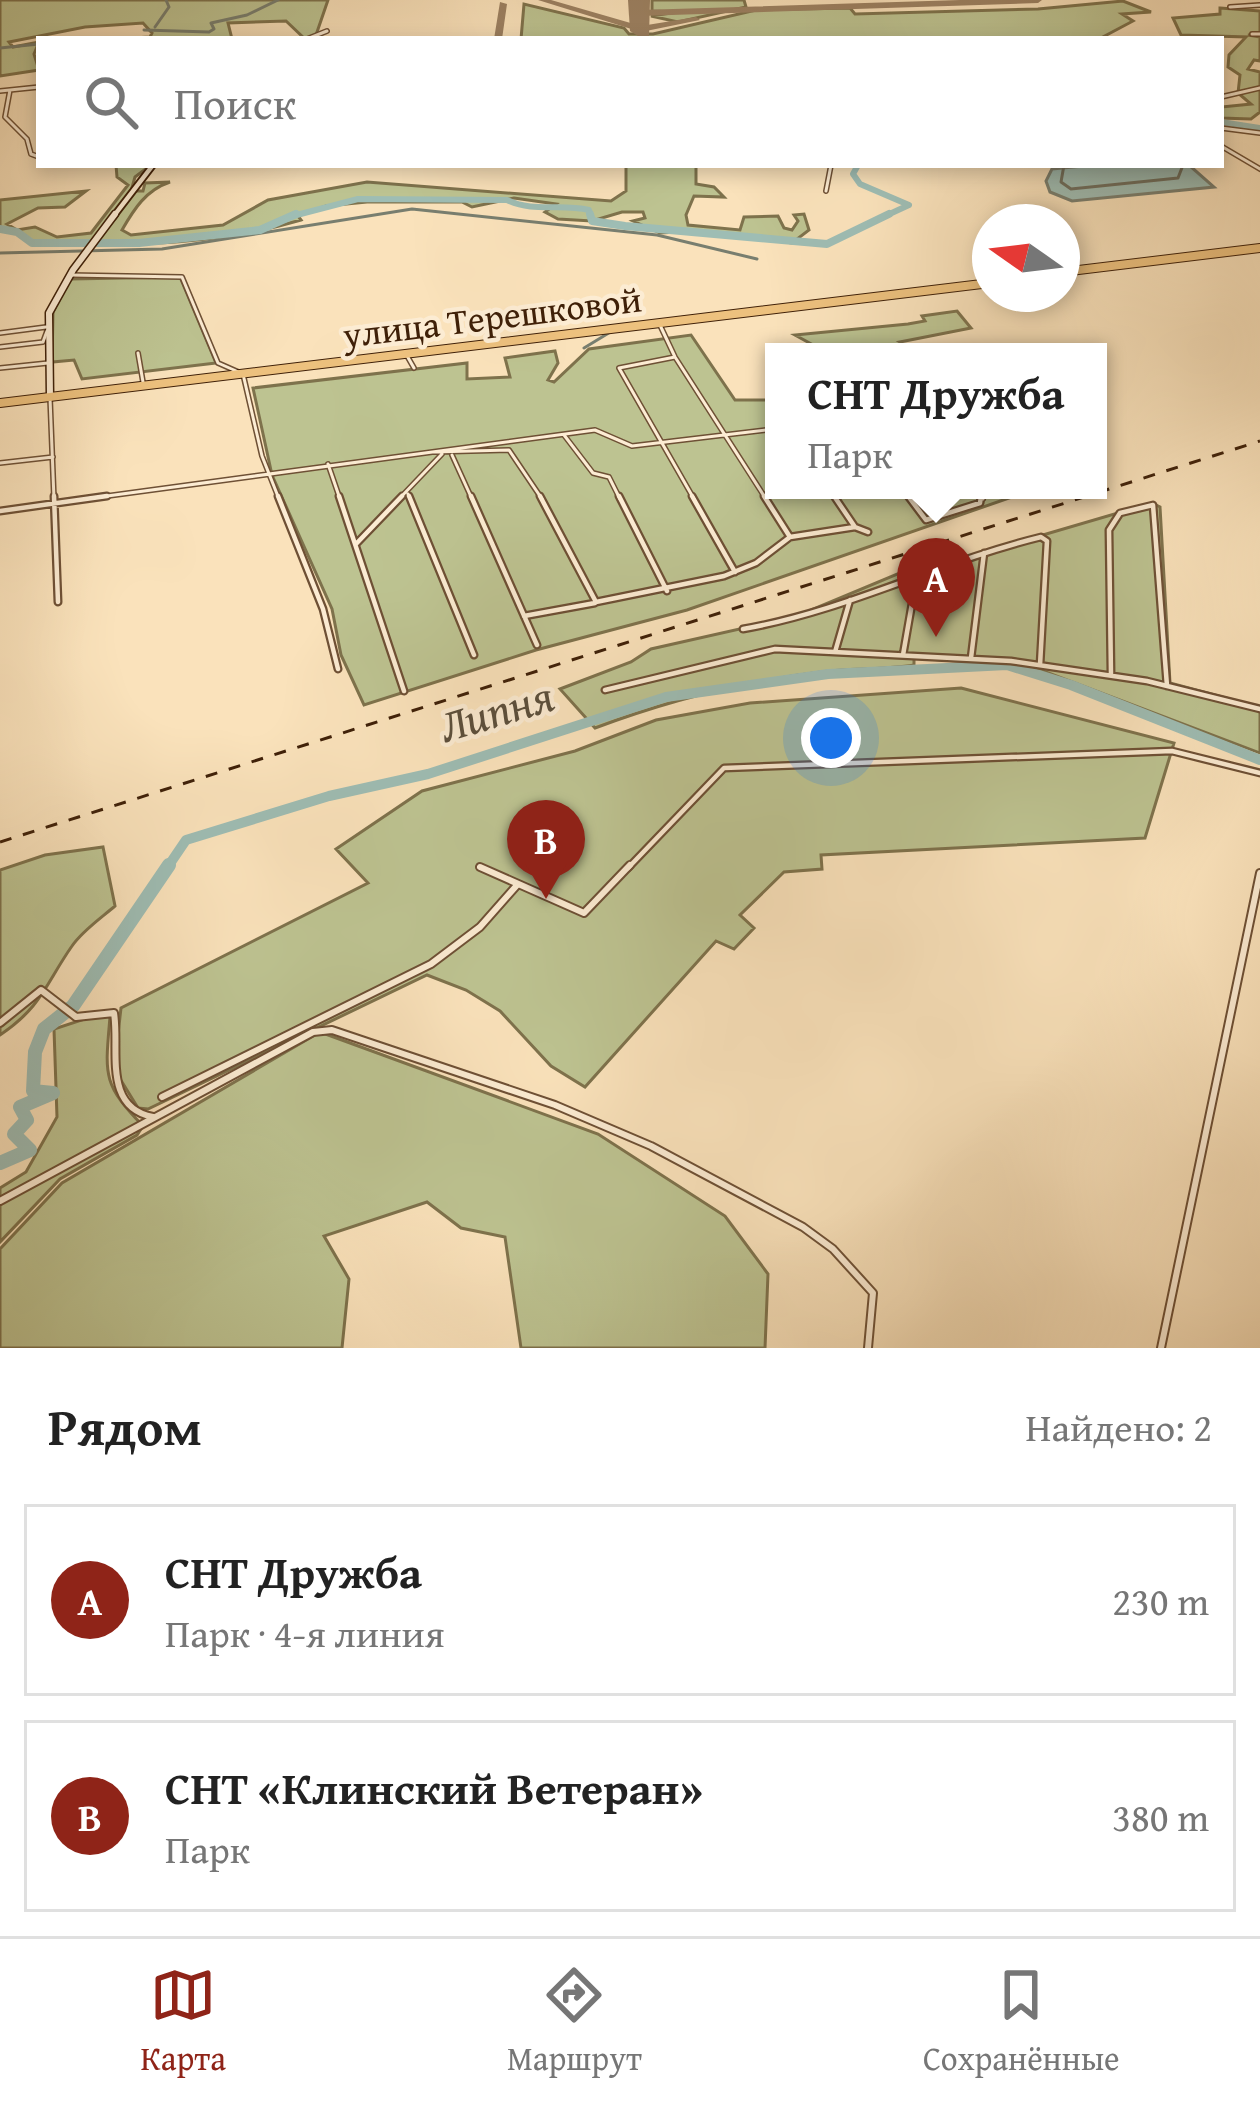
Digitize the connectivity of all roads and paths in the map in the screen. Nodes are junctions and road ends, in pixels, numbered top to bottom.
1 (1249, 0) edge
2 (1260, 5) edge
3 (1230, 7) dead end
4 (327, 31) dead end
5 (1252, 34) dead end
6 (1260, 34) edge
7 (314, 36) edge
8 (36, 87) edge
9 (1260, 88) edge
10 (10, 90) junction
11 (0, 91) edge
12 (1224, 96) edge
13 (1224, 128) edge
14 (1234, 129) junction
15 (1260, 133) edge
16 (1224, 134) edge
17 (1224, 147) edge
18 (36, 156) edge
19 (151, 168) edge
20 (830, 168) edge
21 (1260, 169) edge
22 (826, 191) dead end
23 (1260, 249) edge
24 (1080, 271) edge
25 (70, 274) junction
26 (972, 284) edge
27 (972, 284) edge
28 (659, 323) junction
29 (46, 329) junction
30 (0, 333) edge
31 (0, 347) edge
32 (138, 353) dead end
33 (406, 354) junction
34 (675, 357) junction
35 (48, 363) junction
36 (0, 368) edge
37 (413, 368) dead end
38 (242, 373) junction
39 (143, 382) junction
40 (50, 395) junction
41 (0, 401) edge
42 (765, 430) edge
43 (564, 434) junction
44 (724, 435) junction
45 (660, 442) junction
46 (441, 452) junction
47 (452, 455) junction
48 (53, 457) junction
49 (0, 463) edge
50 (328, 464) junction
51 (268, 472) junction
52 (407, 494) junction
53 (765, 498) edge
54 (765, 499) edge
55 (836, 499) edge
56 (910, 499) edge
57 (983, 499) edge
58 (52, 503) junction
59 (0, 511) edge
60 (855, 527) junction
61 (868, 532) dead end
62 (790, 537) junction
63 (356, 544) junction
64 (984, 553) junction
65 (735, 572) junction
66 (917, 574) junction
67 (667, 590) junction
68 (850, 600) junction
69 (58, 602) dead end
70 (596, 602) junction
71 (524, 616) junction
72 (743, 629) dead end
73 (537, 645) dead end
74 (836, 652) junction
75 (474, 655) dead end
76 (903, 655) junction
77 (971, 658) junction
78 (1040, 665) junction
79 (338, 669) dead end
80 (1112, 675) junction
81 (1167, 686) junction
82 (605, 690) dead end
83 (404, 691) dead end
84 (1260, 709) edge
85 (1260, 773) edge
86 (480, 867) dead end
87 (1260, 873) edge
88 (518, 884) junction
89 (0, 1023) edge
90 (162, 1097) dead end
91 (153, 1118) junction
92 (0, 1201) edge
93 (868, 1348) edge
94 (1161, 1348) edge

1 - 2 street
2 - 3 street
4 - 7 street
5 - 6 street
8 - 10 street
9 - 12 street
10 - 11 street
10 - 18 street
13 - 14 street
14 - 15 street
14 - 16 street
17 - 21 street
19 - 25 street
20 - 22 street
23 - 24 highway
25 - 29 street
25 - 38 street
26 - 28 highway, улица Терешковой
27 - 38 highway, улица Терешковой
28 - 33 highway, улица Терешковой
28 - 34 street
29 - 30 street
29 - 31 street
29 - 35 street
32 - 39 street
33 - 37 street
33 - 38 highway, улица Терешковой
34 - 44 street
34 - 45 street
35 - 36 street
35 - 40 street
38 - 39 highway, улица Терешковой
38 - 40 highway, улица Терешковой
38 - 51 street
39 - 40 highway, улица Терешковой
40 - 41 highway, улица Терешковой
40 - 48 street
42 - 44 street
43 - 45 street
43 - 46 street
43 - 67 street
44 - 45 street
44 - 53 street
45 - 65 street
46 - 47 street
46 - 50 street
46 - 52 street
47 - 70 street
47 - 71 street
48 - 49 street
48 - 58 street
50 - 51 street
50 - 63 street
51 - 58 street
51 - 79 street
52 - 63 street
52 - 75 street
54 - 62 street
55 - 60 street
56 - 57 street
58 - 59 street
58 - 69 street
60 - 61 street
60 - 62 street
62 - 65 street
63 - 83 street
64 - 66 street
64 - 77 street
64 - 78 street
65 - 67 street
66 - 68 street
66 - 76 street
67 - 70 street
68 - 72 street
68 - 74 street
70 - 71 street
71 - 73 street
74 - 76 street
74 - 82 street
76 - 77 street
77 - 78 street
78 - 80 street
80 - 81 street
80 - 81 street
81 - 84 street
85 - 88 street
86 - 88 street
87 - 94 street
88 - 90 street
89 - 91 street
91 - 92 street
91 - 93 street

